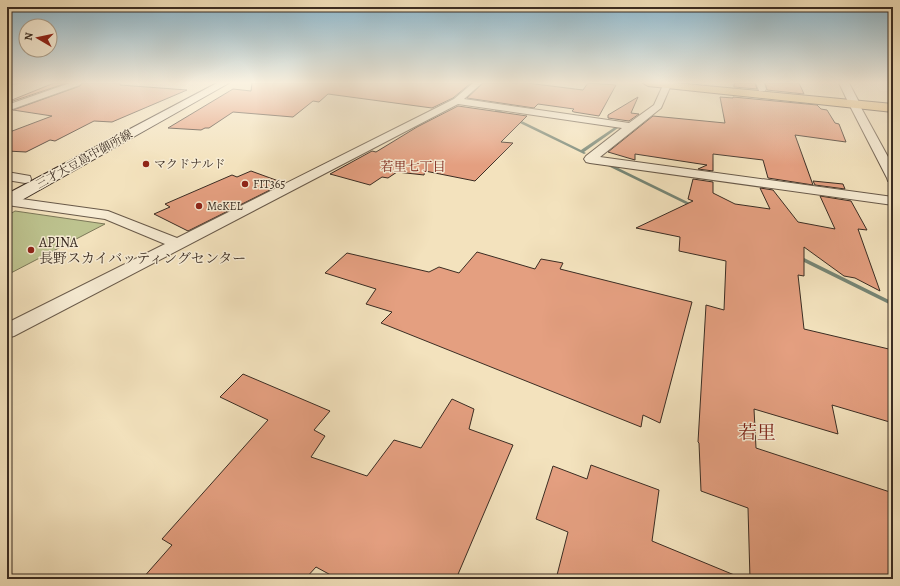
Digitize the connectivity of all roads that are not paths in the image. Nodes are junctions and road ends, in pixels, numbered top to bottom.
1 (158, 110) edge
2 (174, 110) edge
3 (439, 110) edge
4 (522, 110) edge
5 (652, 110) edge
6 (858, 110) edge
7 (631, 126) junction
8 (7, 176) edge
9 (893, 178) edge
10 (25, 179) junction
11 (7, 188) edge
12 (7, 201) edge
13 (893, 201) edge
14 (179, 244) junction
15 (7, 330) edge

1 - 10 main road, 三才大豆島中御所線
2 - 12 main road, 三才大豆島中御所線
3 - 14 street
4 - 7 street
5 - 7 street
6 - 9 street
7 - 13 street
8 - 10 street
10 - 11 main road, 三才大豆島中御所線
12 - 14 street
14 - 15 street

